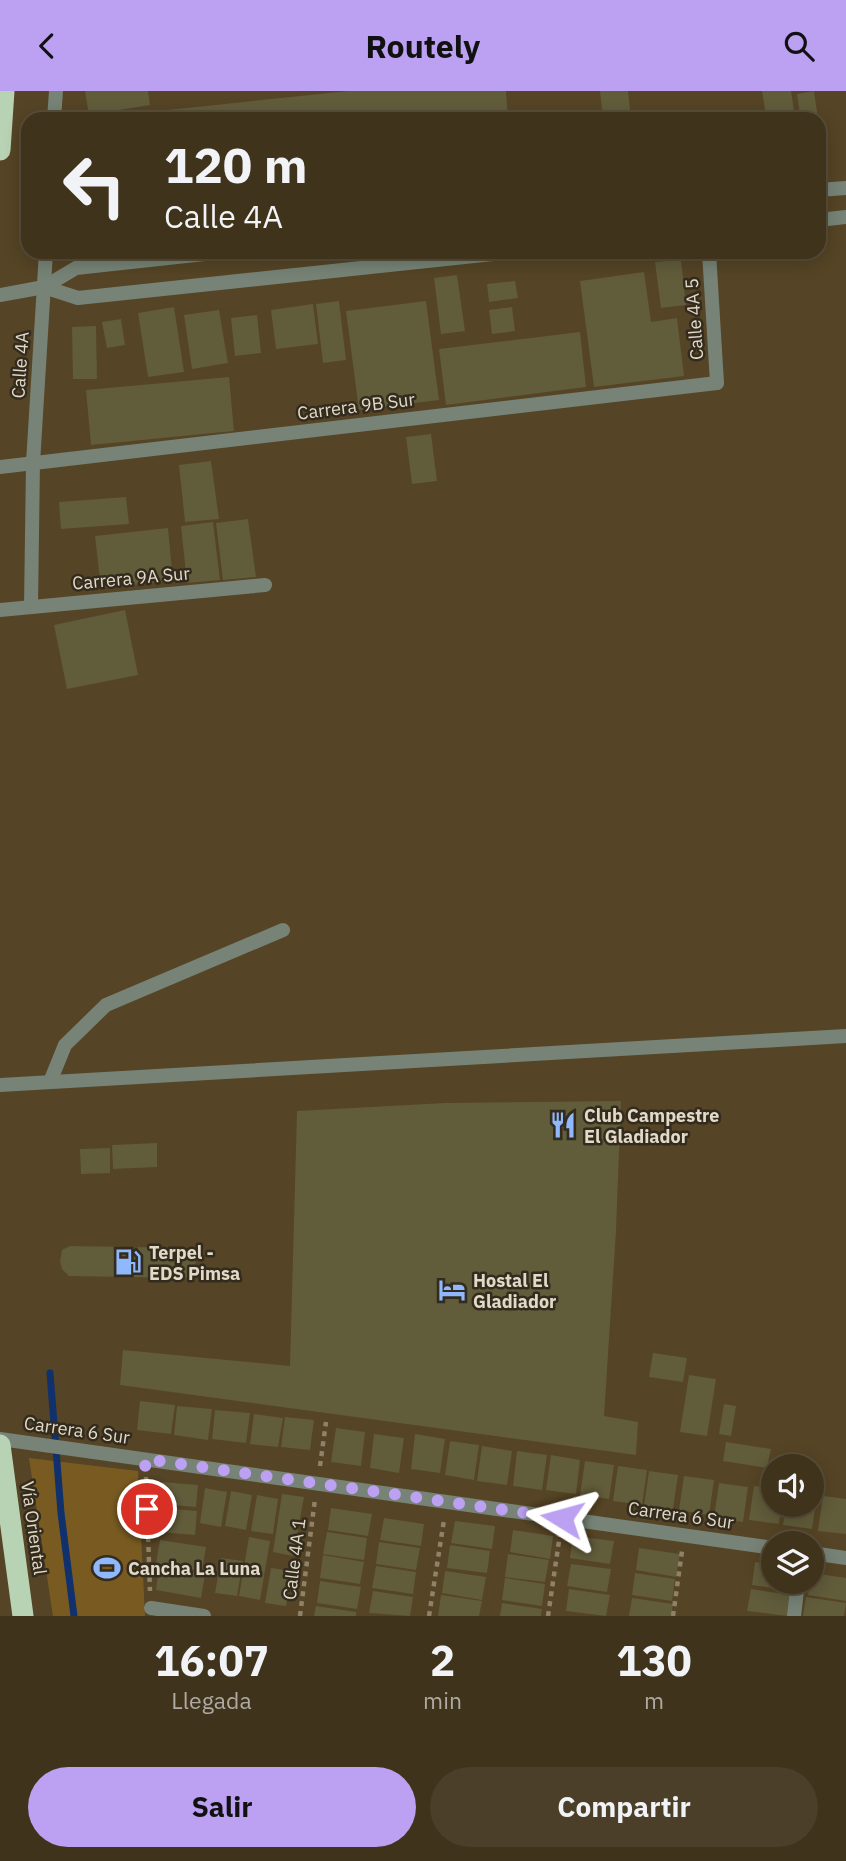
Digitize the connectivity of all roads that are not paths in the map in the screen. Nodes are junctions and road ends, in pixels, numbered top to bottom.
1 (4, 91) edge
2 (56, 91) edge
3 (54, 112) edge
4 (0, 150) edge
5 (846, 188) edge
6 (826, 189) edge
7 (846, 217) edge
8 (826, 219) edge
9 (46, 259) edge
10 (159, 259) edge
11 (387, 259) edge
12 (709, 259) edge
13 (44, 288) junction
14 (0, 295) edge
15 (717, 383) joint
16 (33, 463) junction
17 (0, 467) edge
18 (265, 585) dead end
19 (31, 607) junction
20 (0, 610) edge
21 (283, 930) dead end
22 (846, 1035) edge
23 (50, 1082) junction
24 (0, 1086) edge
25 (0, 1439) edge
26 (0, 1445) edge
27 (761, 1546) edge
28 (824, 1555) edge
29 (846, 1558) edge
30 (797, 1594) edge
31 (151, 1608) road end
32 (23, 1616) edge
33 (204, 1616) edge
34 (794, 1616) edge

1 - 4 highway
2 - 3 street
5 - 6 street
7 - 8 street
9 - 13 street, Calle 4A
10 - 13 street
11 - 13 street
12 - 15 street, Calle 4A 5
13 - 14 street
13 - 16 street, Calle 4A
15 - 16 street, Carrera 9B Sur
16 - 17 street, Carrera 9B Sur
16 - 19 street, Calle 4A
18 - 19 street, Carrera 9A Sur
19 - 20 street, Carrera 9A Sur
21 - 23 street
22 - 23 street
23 - 24 street
25 - 27 street, Carrera 6 Sur
26 - 32 highway, Vía Oriental
28 - 29 street
30 - 34 street
31 - 33 street

